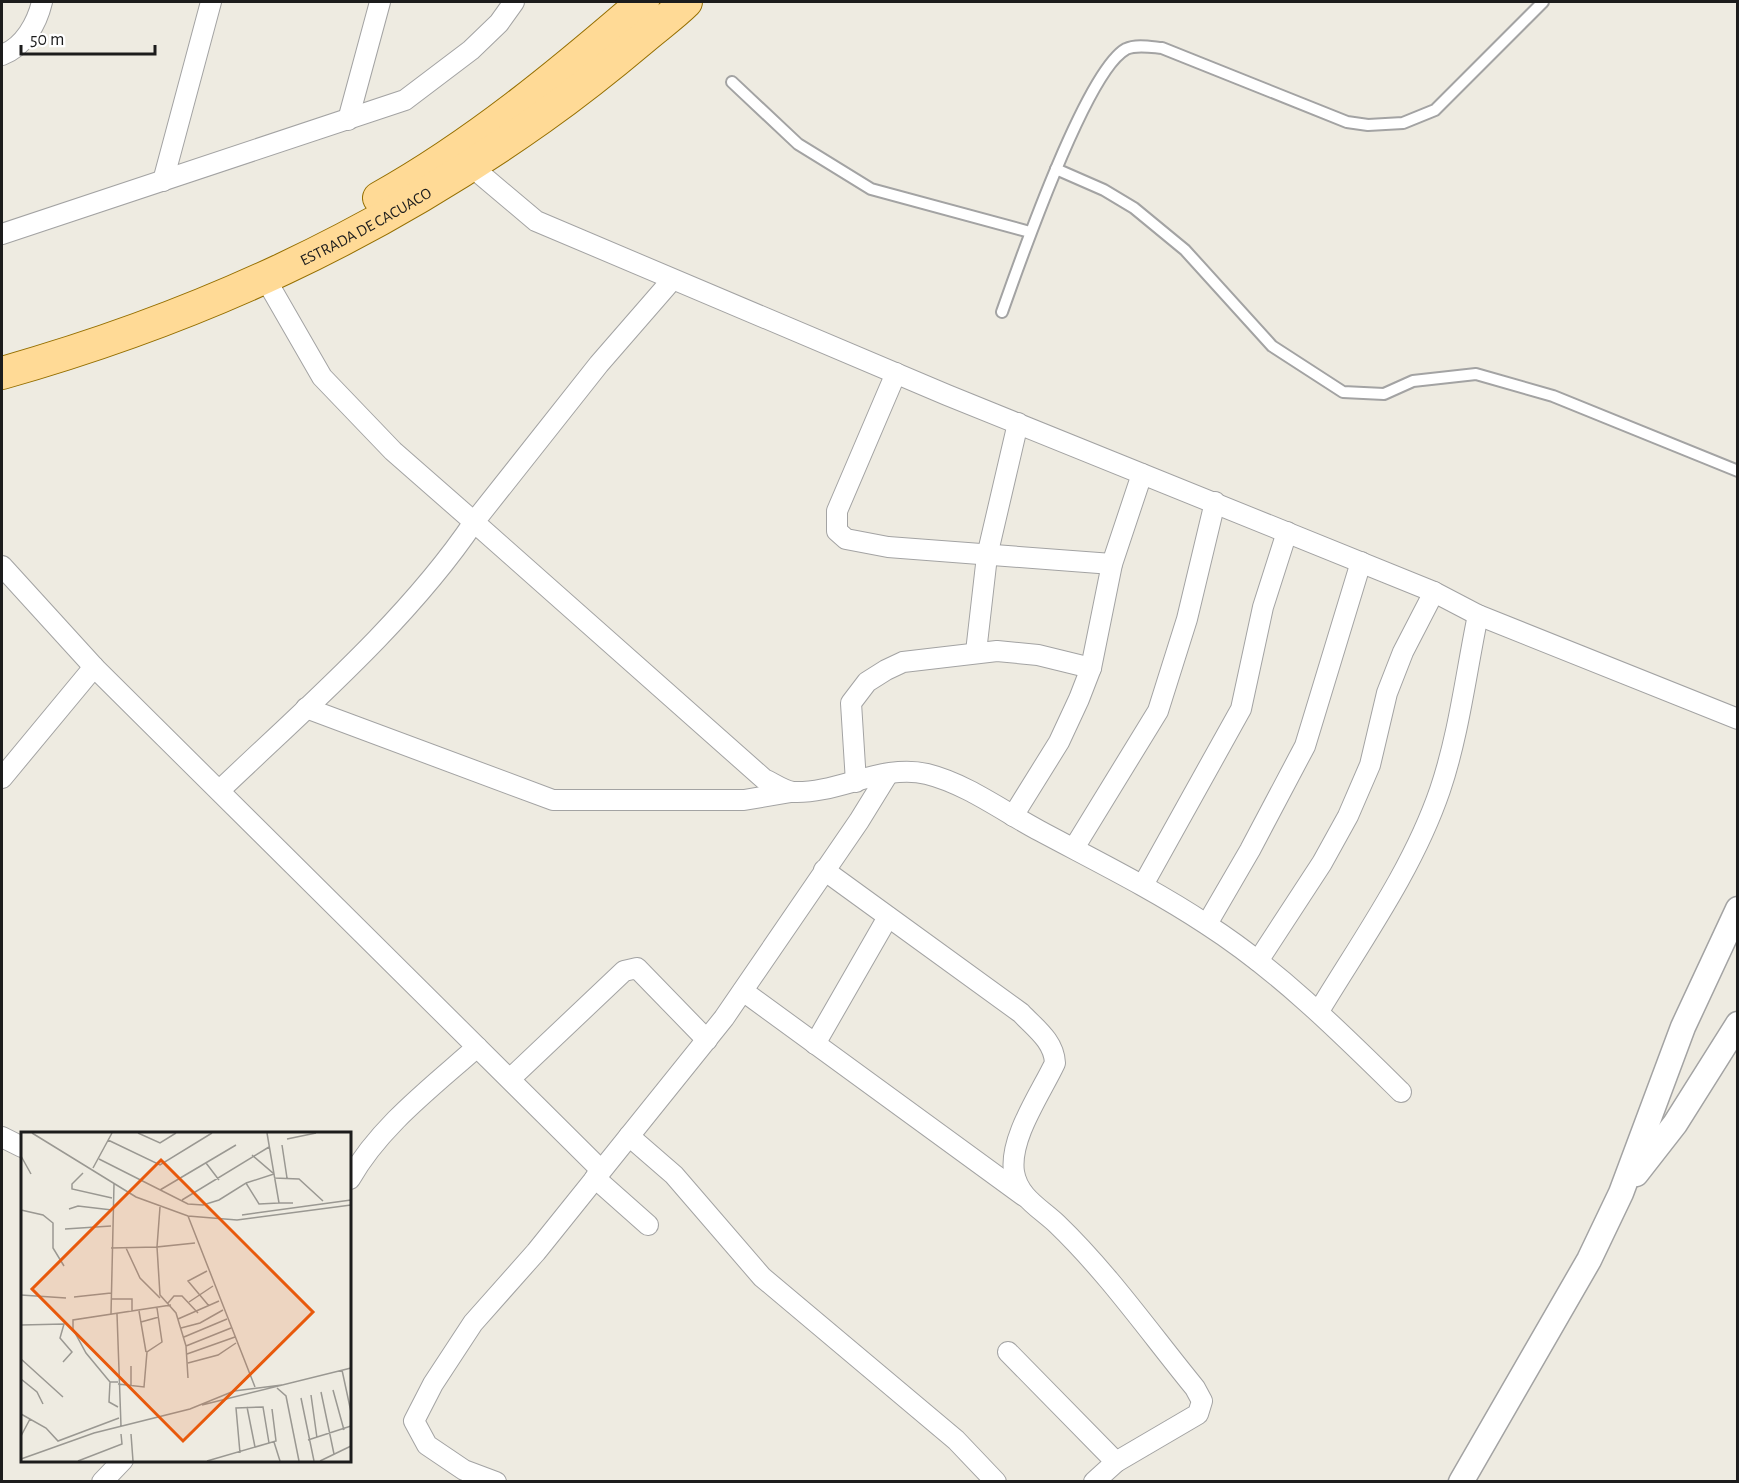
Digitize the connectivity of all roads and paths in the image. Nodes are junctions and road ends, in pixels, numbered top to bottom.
1 (42, 2) edge
2 (211, 2) edge
3 (380, 2) edge
4 (514, 2) edge
5 (643, 2) edge
6 (686, 2) edge
7 (1543, 2) edge
8 (2, 55) edge
9 (732, 82) dead end
10 (348, 120) junction
11 (472, 167) junction
12 (1056, 169) junction
13 (163, 181) junction
14 (1030, 232) junction
15 (2, 234) edge
16 (265, 278) junction
17 (672, 280) junction
18 (1002, 312) dead end
19 (2, 354) edge
20 (2, 373) edge
21 (896, 373) junction
22 (1018, 423) junction
23 (1737, 471) edge
24 (1142, 474) junction
25 (1215, 502) junction
26 (474, 522) junction
27 (1287, 532) junction
28 (987, 556) junction
29 (1361, 562) junction
30 (1112, 564) junction
31 (3, 571) edge
32 (1434, 592) junction
33 (1478, 615) junction
34 (976, 652) junction
35 (94, 667) junction
36 (1091, 668) junction
37 (306, 708) junction
38 (1737, 719) edge
39 (888, 774) junction
40 (2, 778) edge
41 (856, 782) junction
42 (220, 790) junction
43 (791, 792) junction
44 (1013, 816) junction
45 (1074, 848) junction
46 (824, 870) junction
47 (1143, 885) junction
48 (1737, 909) edge
49 (888, 917) junction
50 (1207, 924) junction
51 (1730, 941) edge
52 (1258, 961) junction
53 (743, 991) junction
54 (1319, 1011) junction
55 (1737, 1024) edge
56 (707, 1040) junction
57 (815, 1044) junction
58 (477, 1047) junction
59 (511, 1078) junction
60 (1401, 1092) dead end
61 (629, 1136) junction
62 (2, 1137) edge
63 (21, 1146) edge
64 (598, 1174) junction
65 (351, 1178) edge
66 (1621, 1192) junction
67 (1025, 1197) junction
68 (648, 1225) dead end
69 (1008, 1352) dead end
70 (122, 1462) edge
71 (1116, 1462) junction
72 (102, 1482) edge
73 (496, 1482) edge
74 (996, 1482) edge
75 (1094, 1482) edge
76 (1461, 1482) edge

1 - 8 street
2 - 13 street
3 - 10 street
4 - 10 street
5 - 19 main road, ESTRADA DE CACUACO
6 - 11 main road, ESTRADA DE CACUACO
7 - 12 lane
9 - 14 lane
10 - 13 street
11 - 16 main road, ESTRADA DE CACUACO
11 - 17 street
12 - 14 lane
12 - 23 lane
13 - 15 street
14 - 18 lane
16 - 20 main road, ESTRADA DE CACUACO
16 - 26 street
17 - 21 street
17 - 26 street
21 - 22 street
21 - 28 street
22 - 24 street
22 - 28 street
24 - 25 street
24 - 30 street
25 - 27 street
25 - 45 street
26 - 37 street
26 - 43 street
27 - 29 street
27 - 47 street
28 - 30 street
28 - 34 street
29 - 32 street
29 - 50 street
30 - 36 street
31 - 35 street
32 - 33 street
32 - 52 street
33 - 38 street
33 - 54 street
34 - 36 street
34 - 41 street
35 - 40 street
35 - 42 street
36 - 44 street
37 - 42 street
37 - 43 street
39 - 41 street
39 - 44 street
39 - 46 street
41 - 43 street
42 - 58 street
44 - 45 street
45 - 47 street
46 - 49 street
46 - 53 street
47 - 50 street
48 - 51 street
49 - 57 street
49 - 67 street
50 - 52 street
51 - 66 street
52 - 54 street
53 - 56 street
53 - 57 street
54 - 60 street
55 - 66 street
56 - 59 street
56 - 61 street
57 - 67 street
58 - 59 street
58 - 65 street
59 - 64 street
61 - 64 street
61 - 74 street
62 - 63 street
64 - 68 street
64 - 73 street
66 - 76 street
67 - 71 street
69 - 71 street
70 - 72 street
71 - 75 street

